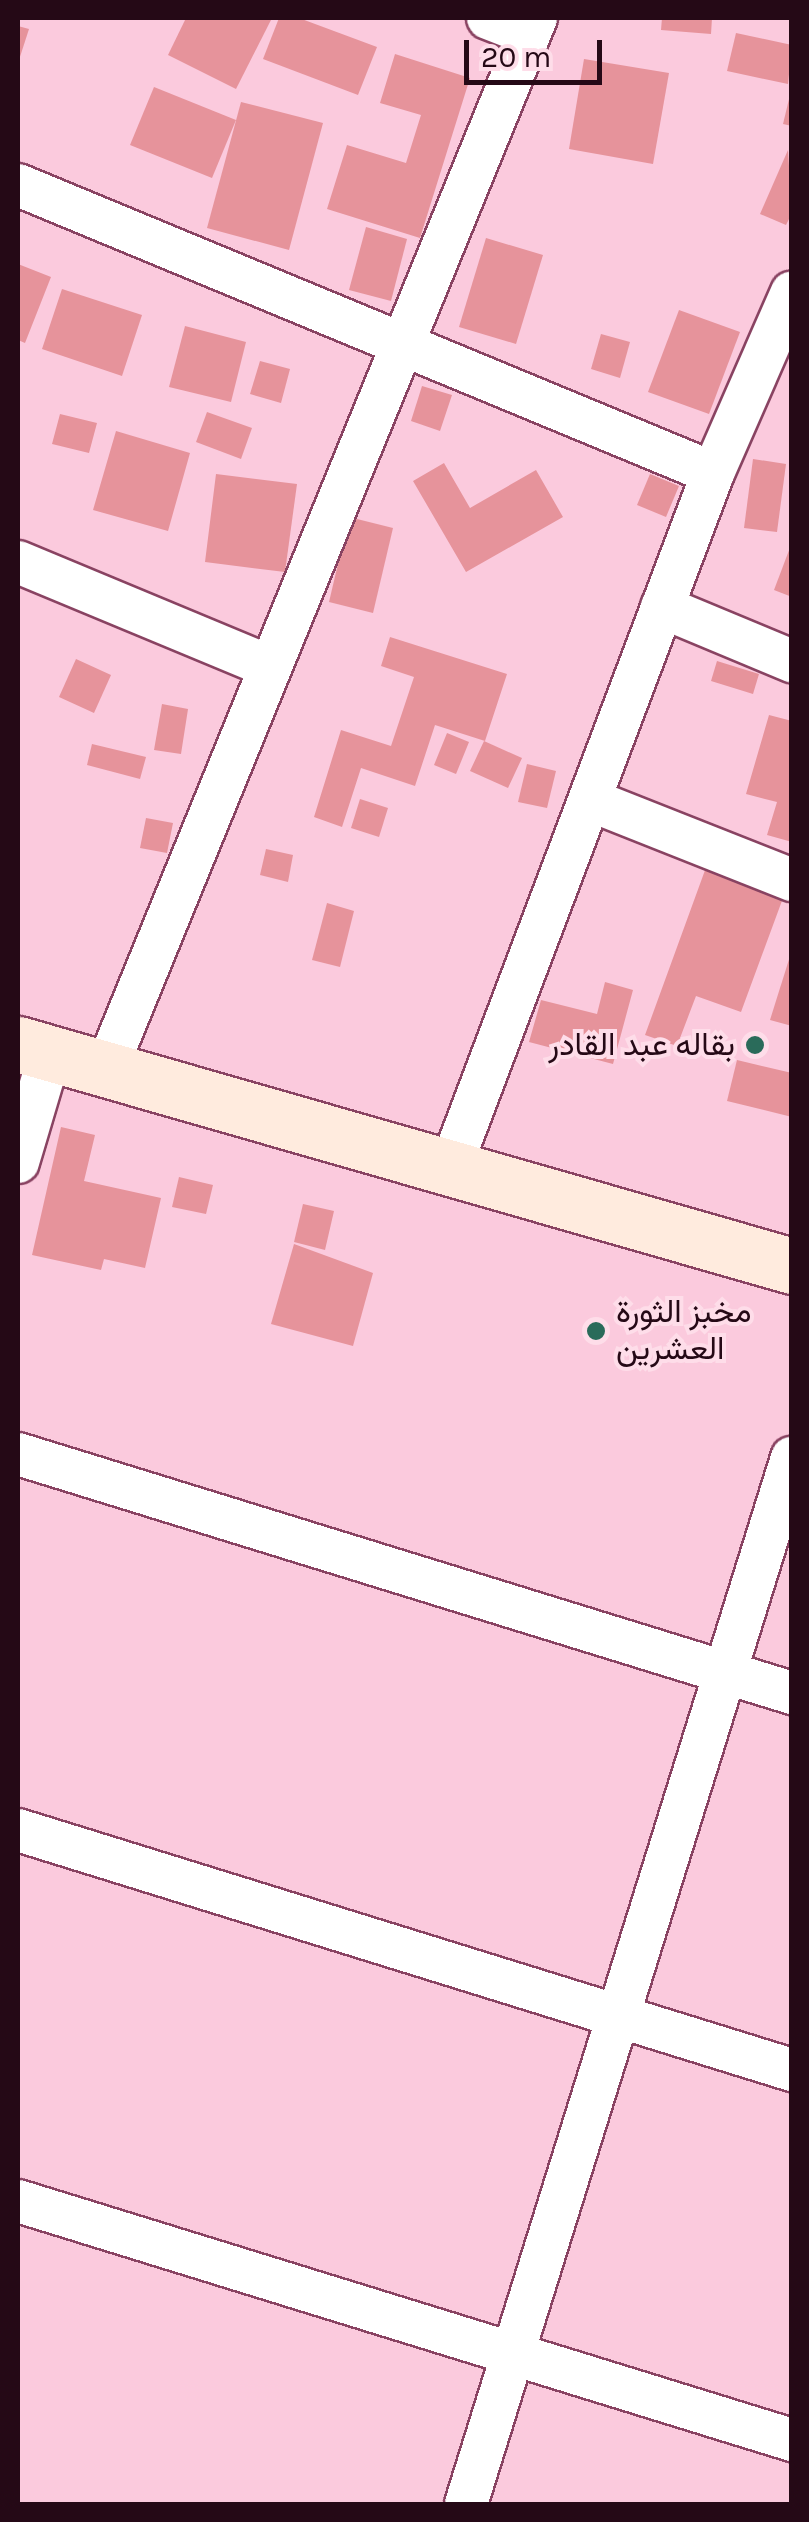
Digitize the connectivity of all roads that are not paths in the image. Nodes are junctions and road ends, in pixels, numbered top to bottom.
1 (488, 18) edge
2 (532, 26) edge
3 (18, 186) edge
4 (791, 293) edge
5 (402, 344) junction
6 (712, 473) junction
7 (18, 562) edge
8 (662, 608) junction
9 (792, 661) edge
10 (270, 667) junction
11 (590, 800) junction
12 (792, 880) edge
13 (34, 1049) edge
14 (107, 1067) junction
15 (18, 1162) edge
16 (449, 1171) junction
17 (792, 1266) edge
18 (18, 1454) edge
19 (792, 1458) edge
20 (725, 1673) junction
21 (792, 1693) edge
22 (18, 1830) edge
23 (616, 2015) junction
24 (792, 2070) edge
25 (18, 2200) edge
26 (510, 2352) junction
27 (792, 2440) edge
28 (466, 2504) edge

1 - 2 street
2 - 5 street
3 - 5 street
4 - 6 street
5 - 6 street
5 - 10 street
6 - 8 street
7 - 10 street
8 - 9 street
8 - 11 street
10 - 14 street
11 - 12 street
11 - 16 street
13 - 14 street
13 - 15 street
14 - 16 street
16 - 17 street
18 - 20 street
19 - 20 street
20 - 21 street
20 - 23 street
22 - 23 street
23 - 24 street
23 - 26 street
25 - 26 street
26 - 27 street
26 - 28 street

